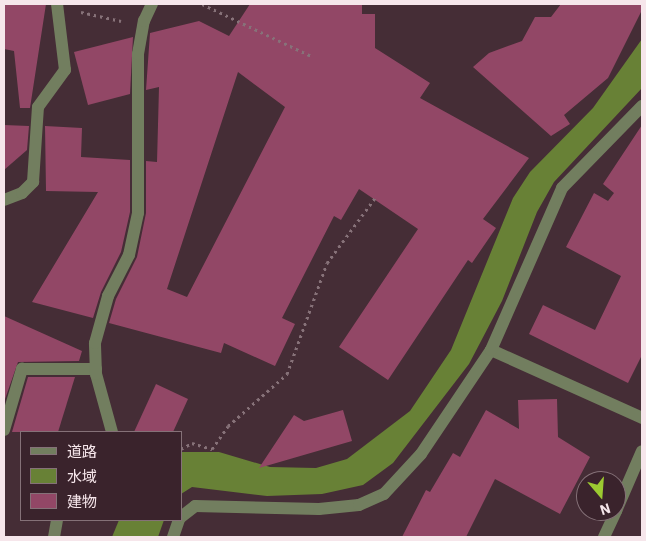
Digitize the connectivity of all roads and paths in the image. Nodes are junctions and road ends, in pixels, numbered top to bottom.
1 (152, 4) edge
2 (202, 4) edge
3 (57, 7) edge
4 (143, 26) junction
5 (313, 57) dead end
6 (642, 106) edge
7 (375, 198) dead end
8 (4, 200) edge
9 (491, 350) junction
10 (96, 369) junction
11 (642, 418) edge
12 (4, 430) edge
13 (112, 431) edge
14 (182, 448) edge
15 (642, 451) edge
16 (626, 488) edge
17 (182, 516) edge
18 (57, 521) edge
19 (179, 521) edge
20 (611, 521) edge
21 (54, 537) edge
22 (173, 537) edge
23 (604, 537) edge

1 - 4 street
2 - 5 path
3 - 4 path
3 - 8 street
4 - 10 street
6 - 9 street
7 - 14 path
9 - 11 street
9 - 17 street
10 - 12 street
10 - 13 street
15 - 16 street
18 - 21 street
19 - 22 street
20 - 23 street

